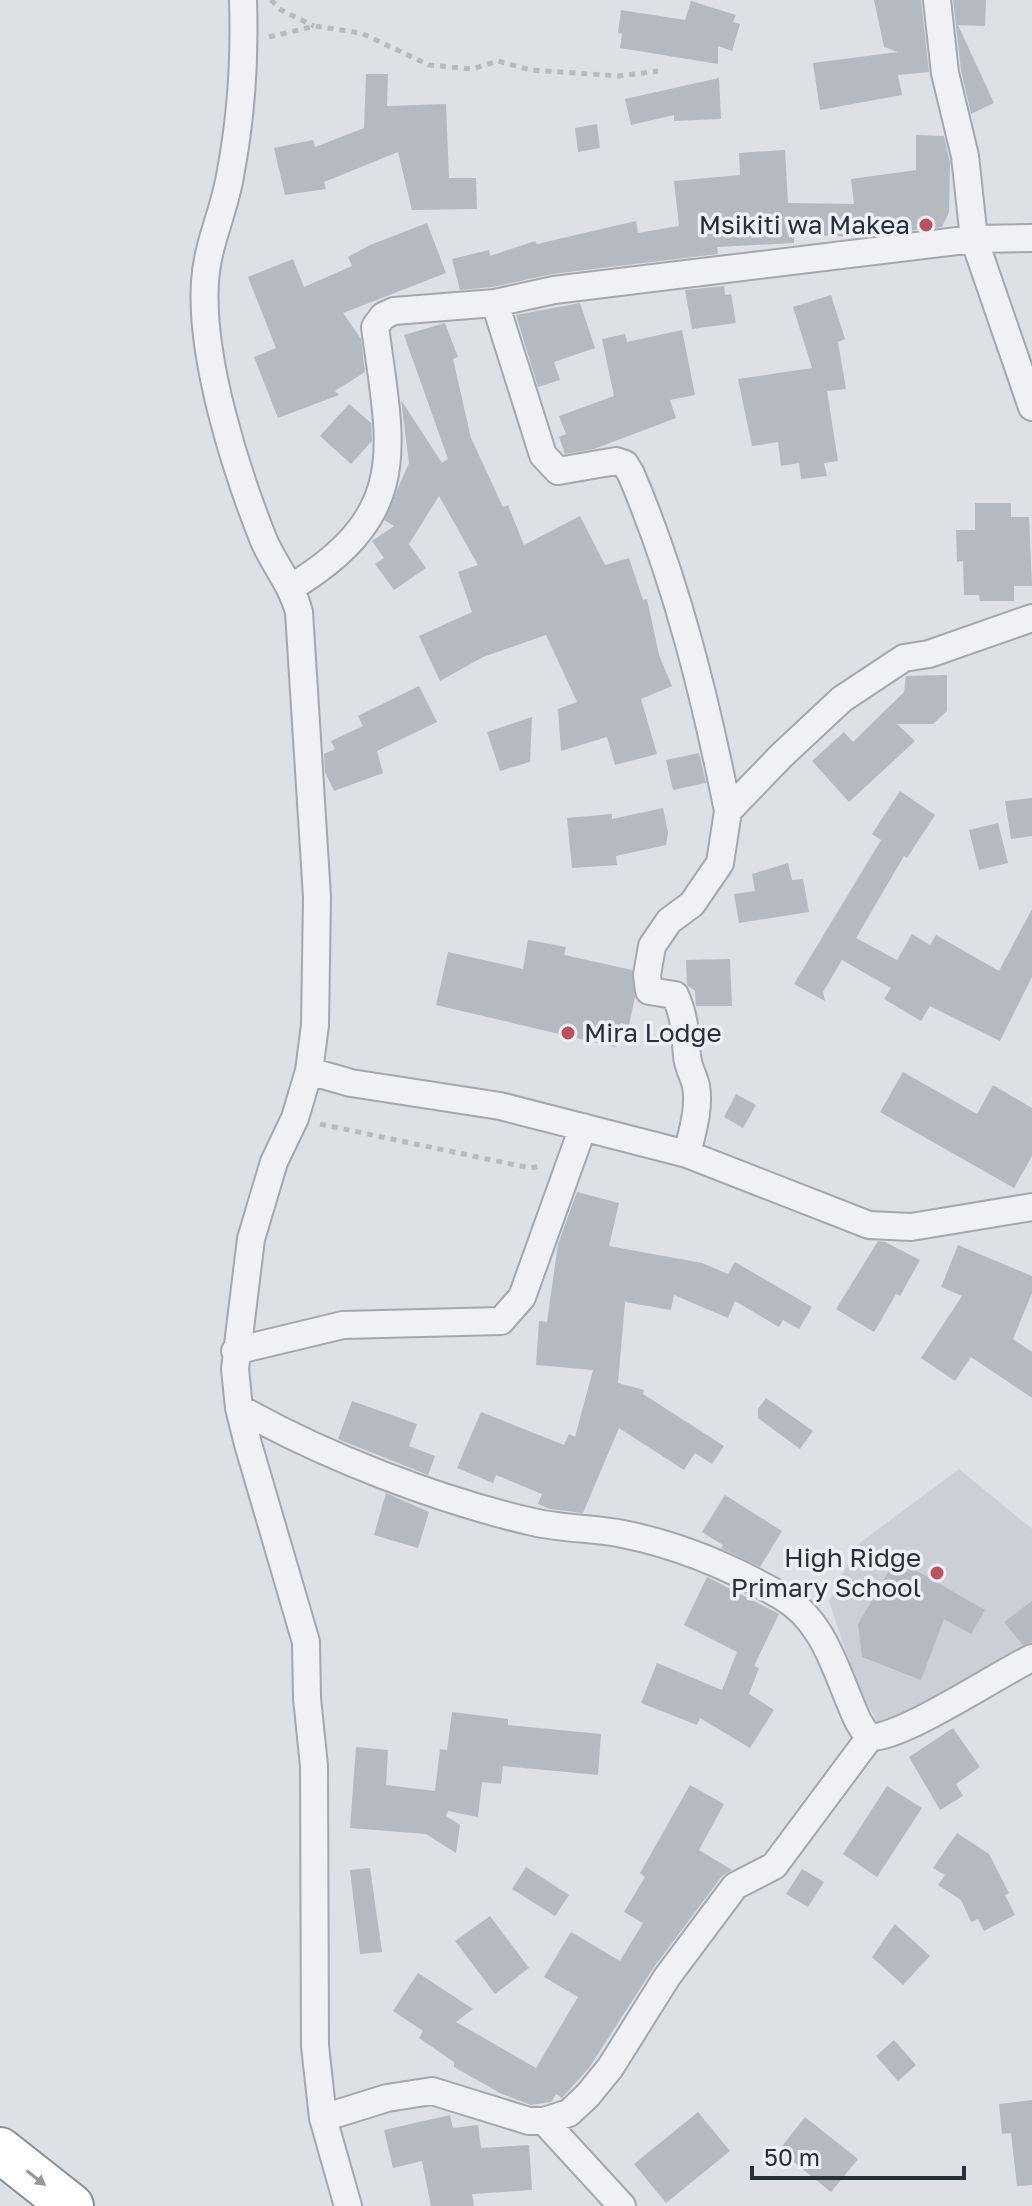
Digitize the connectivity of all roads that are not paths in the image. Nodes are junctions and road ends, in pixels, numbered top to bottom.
1 (243, 0) edge
2 (937, 0) edge
3 (1032, 238) edge
4 (974, 239) junction
5 (495, 303) junction
6 (1032, 407) edge
7 (292, 587) junction
8 (1032, 618) edge
9 (728, 811) junction
10 (309, 1071) junction
11 (583, 1127) junction
12 (687, 1154) junction
13 (1032, 1207) edge
14 (235, 1351) junction
15 (239, 1408) junction
16 (1032, 1658) edge
17 (870, 1737) junction
18 (323, 2118) junction
19 (544, 2121) junction
20 (0, 2150) edge
21 (71, 2206) edge
22 (348, 2206) edge
23 (622, 2206) edge

1 - 7 street
2 - 4 street
3 - 4 street
4 - 5 street
4 - 6 street
5 - 7 street
5 - 9 street
7 - 10 street
8 - 9 street
9 - 12 street
10 - 11 street
10 - 14 street
11 - 12 street
11 - 14 street
12 - 13 street
14 - 15 street
15 - 17 street
15 - 18 street
16 - 17 street
17 - 19 street
18 - 19 street
18 - 22 street
19 - 23 street
20 -> 21 highway

